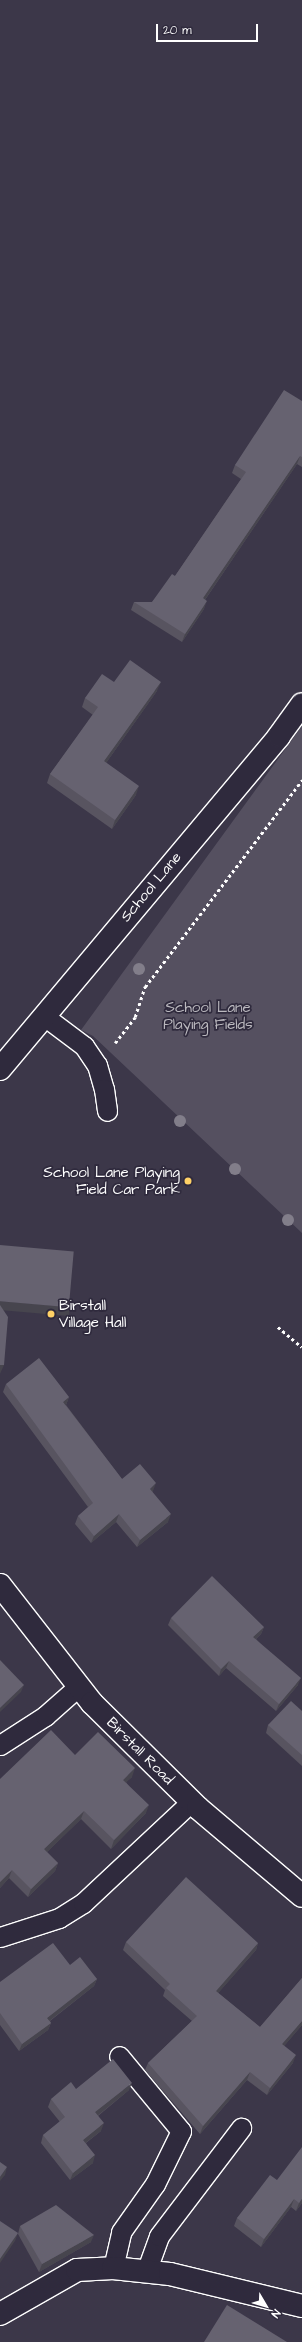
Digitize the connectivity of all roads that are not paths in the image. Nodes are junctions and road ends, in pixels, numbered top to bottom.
1 (302, 704) edge
2 (44, 1016) junction
3 (0, 1069) edge
4 (107, 1111) dead end
5 (0, 1585) edge
6 (79, 1686) junction
7 (0, 1745) edge
8 (191, 1802) junction
9 (302, 1896) edge
10 (0, 1937) edge
11 (119, 2056) dead end
12 (241, 2128) dead end
13 (112, 2268) junction
14 (146, 2272) junction
15 (302, 2306) edge
16 (0, 2314) edge

1 - 2 street, School Lane
2 - 3 street, School Lane
2 - 4 lane
5 - 6 street, Birstall Road
6 - 7 lane
6 - 8 street, Birstall Road
8 - 9 street, Birstall Road
8 - 10 lane
11 - 13 lane
12 - 14 lane
13 - 14 street
13 - 16 street
14 - 15 street

